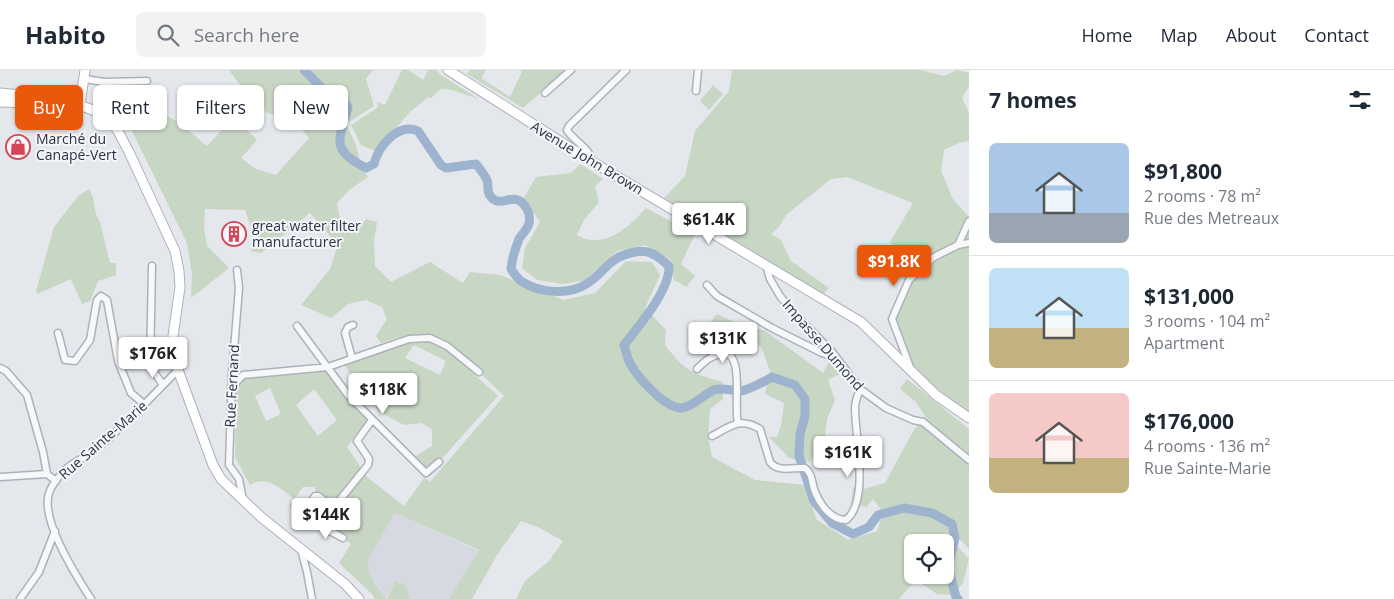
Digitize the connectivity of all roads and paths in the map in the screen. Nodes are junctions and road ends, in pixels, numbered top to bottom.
1 (448, 70) edge
2 (570, 70) edge
3 (625, 70) edge
4 (698, 70) edge
5 (85, 75) edge
6 (147, 80) dead end
7 (696, 91) dead end
8 (0, 93) edge
9 (545, 93) dead end
10 (15, 94) edge
11 (0, 102) edge
12 (15, 102) edge
13 (83, 106) edge
14 (591, 161) junction
15 (969, 221) edge
16 (969, 242) edge
17 (958, 245) junction
18 (766, 265) junction
19 (152, 266) dead end
20 (237, 270) dead end
21 (707, 285) dead end
22 (353, 324) dead end
23 (297, 326) dead end
24 (58, 333) dead end
25 (833, 354) junction
26 (352, 358) junction
27 (328, 367) junction
28 (0, 368) edge
29 (697, 369) dead end
30 (178, 370) junction
31 (911, 371) junction
32 (479, 372) dead end
33 (163, 385) junction
34 (231, 388) junction
35 (860, 389) junction
36 (144, 404) junction
37 (969, 418) edge
38 (372, 420) junction
39 (738, 422) junction
40 (712, 436) dead end
41 (969, 460) edge
42 (439, 462) dead end
43 (47, 474) junction
44 (0, 477) edge
45 (56, 481) junction
46 (242, 500) junction
47 (310, 503) dead end
48 (295, 506) dead end
49 (333, 507) junction
50 (321, 523) junction
51 (55, 531) junction
52 (344, 538) dead end
53 (301, 549) junction
54 (20, 599) edge
55 (91, 599) edge
56 (312, 599) edge
57 (359, 599) edge

1 - 14 street, Avenue John Brown
2 - 9 street
3 - 14 street
4 - 7 street
5 - 6 street
8 - 10 street
11 - 12 street
13 - 30 street
14 - 18 street, Avenue John Brown
15 - 17 street
16 - 17 street
17 - 31 street
18 - 25 street, Impasse Dumond
18 - 31 street, Avenue John Brown
19 - 33 street
20 - 34 street, Rue Fernand
21 - 25 street
22 - 26 street
23 - 27 street
24 - 36 street
25 - 35 street, Impasse Dumond
26 - 27 street
26 - 32 street
27 - 34 street
27 - 38 street
28 - 43 street
29 - 39 street
30 - 33 street, Rue Sainte-Marie
30 - 46 street
31 - 37 street, Avenue John Brown
33 - 36 street, Rue Sainte-Marie
34 - 46 street, Rue Fernand
35 - 39 street
35 - 41 street, Impasse Dumond
36 - 45 street, Rue Sainte-Marie
38 - 42 street
38 - 49 street
39 - 40 street
43 - 44 street
43 - 45 street
45 - 51 street, Rue Sainte-Marie
46 - 53 street
47 - 49 street
48 - 50 street
49 - 50 street
50 - 52 street
51 - 54 street
51 - 55 street, Rue Sainte-Marie
53 - 56 street
53 - 57 street

